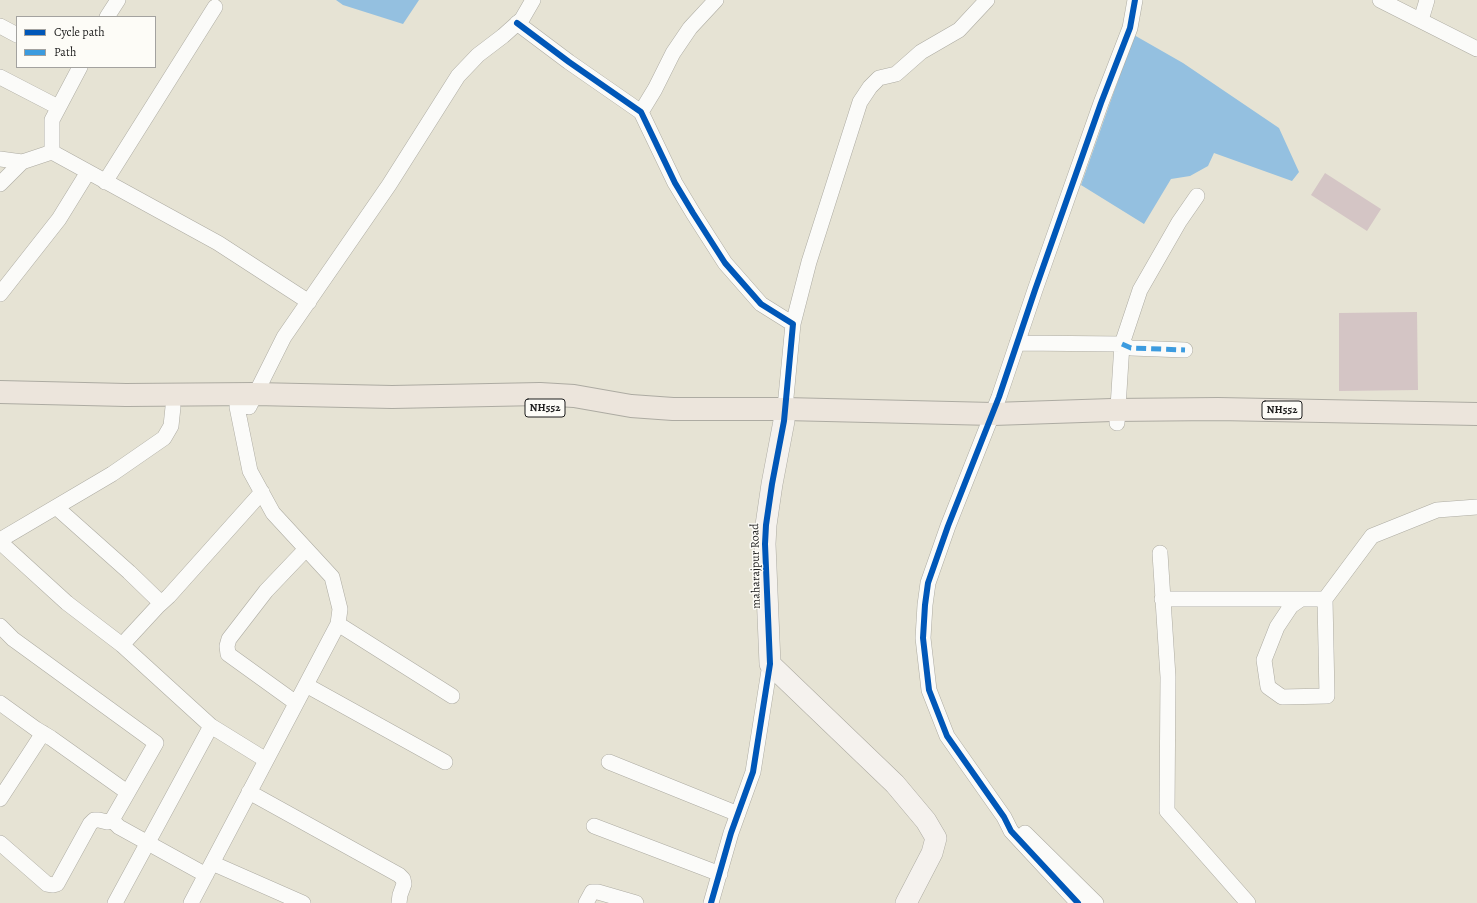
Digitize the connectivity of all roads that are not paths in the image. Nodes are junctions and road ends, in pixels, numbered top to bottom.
1 (118, 0) edge
2 (533, 0) edge
3 (716, 0) edge
4 (987, 0) edge
5 (1135, 0) edge
6 (1380, 0) edge
7 (1427, 0) edge
8 (214, 7) dead end
9 (108, 16) edge
10 (1421, 20) junction
11 (517, 23) junction
12 (0, 26) edge
13 (16, 34) edge
14 (1477, 49) edge
15 (78, 68) edge
16 (0, 77) edge
17 (58, 108) junction
18 (641, 112) junction
19 (52, 152) junction
20 (0, 159) edge
21 (22, 162) junction
22 (88, 172) junction
23 (105, 182) junction
24 (0, 184) edge
25 (1198, 196) dead end
26 (0, 294) edge
27 (309, 302) junction
28 (793, 324) junction
29 (1017, 343) junction
30 (1122, 344) junction
31 (1185, 350) dead end
32 (0, 392) edge
33 (247, 403) junction
34 (0, 404) edge
35 (173, 407) junction
36 (1477, 414) edge
37 (784, 415) junction
38 (1117, 416) junction
39 (991, 421) junction
40 (1477, 427) edge
41 (262, 492) junction
42 (56, 507) junction
43 (1477, 507) edge
44 (0, 541) edge
45 (306, 549) junction
46 (1160, 553) dead end
47 (1162, 598) junction
48 (1324, 598) junction
49 (1301, 599) junction
50 (161, 603) junction
51 (338, 624) junction
52 (0, 626) edge
53 (122, 645) junction
54 (770, 664) junction
55 (306, 685) junction
56 (452, 696) dead end
57 (0, 703) edge
58 (296, 703) junction
59 (211, 726) junction
60 (43, 733) junction
61 (266, 760) junction
62 (445, 762) dead end
63 (609, 762) dead end
64 (127, 792) junction
65 (249, 792) junction
66 (0, 799) edge
67 (738, 814) junction
68 (1004, 817) junction
69 (112, 820) junction
70 (594, 826) dead end
71 (0, 842) edge
72 (147, 842) junction
73 (209, 869) junction
74 (720, 874) junction
75 (115, 903) edge
76 (191, 903) edge
77 (303, 903) edge
78 (400, 903) edge
79 (586, 903) edge
80 (636, 903) edge
81 (711, 903) edge
82 (906, 903) edge
83 (1078, 903) edge
84 (1096, 903) edge
85 (1248, 903) edge

1 - 9 street
2 - 11 street
3 - 18 street
4 - 28 street
5 - 29 street
6 - 10 street
7 - 10 street
8 - 23 street
10 - 14 street
11 - 18 street
11 - 27 street
12 - 13 street
15 - 17 street
16 - 17 street
17 - 19 street
18 - 28 street
19 - 21 street
19 - 22 street
20 - 21 street
21 - 24 street
22 - 23 street
22 - 26 street
23 - 27 street
25 - 30 street
27 - 33 street
28 - 37 street
29 - 30 street
29 - 39 street
30 - 31 street
30 - 38 street
32 - 33 highway, NH552
33 - 35 highway, NH552
33 - 37 highway, NH552
33 - 41 street
34 - 35 highway, NH552
35 - 42 street
36 - 38 highway, NH552
37 - 39 highway, NH552
37 - 54 street, maharajpur Road
38 - 39 highway, NH552
38 - 40 highway, NH552
39 - 68 street
41 - 45 street
41 - 50 street
42 - 44 street
42 - 50 street
43 - 48 street
44 - 53 street
45 - 51 street
45 - 58 street
46 - 47 street
47 - 49 street
47 - 85 street
48 - 49 street
48 - 49 street
50 - 53 street
51 - 55 street
51 - 56 street
52 - 64 street
53 - 59 street
54 - 67 street
54 - 82 street
55 - 58 street
55 - 62 street
57 - 60 street
58 - 61 street
59 - 61 street
59 - 72 street
60 - 64 street
60 - 66 street
61 - 65 street
63 - 67 street
64 - 69 street
65 - 73 street
65 - 78 street
67 - 74 street
68 - 83 street
68 - 84 street
69 - 71 street
69 - 72 street
70 - 74 street
72 - 73 street
72 - 75 street
73 - 76 street
73 - 77 street
74 - 81 street
79 - 80 street

